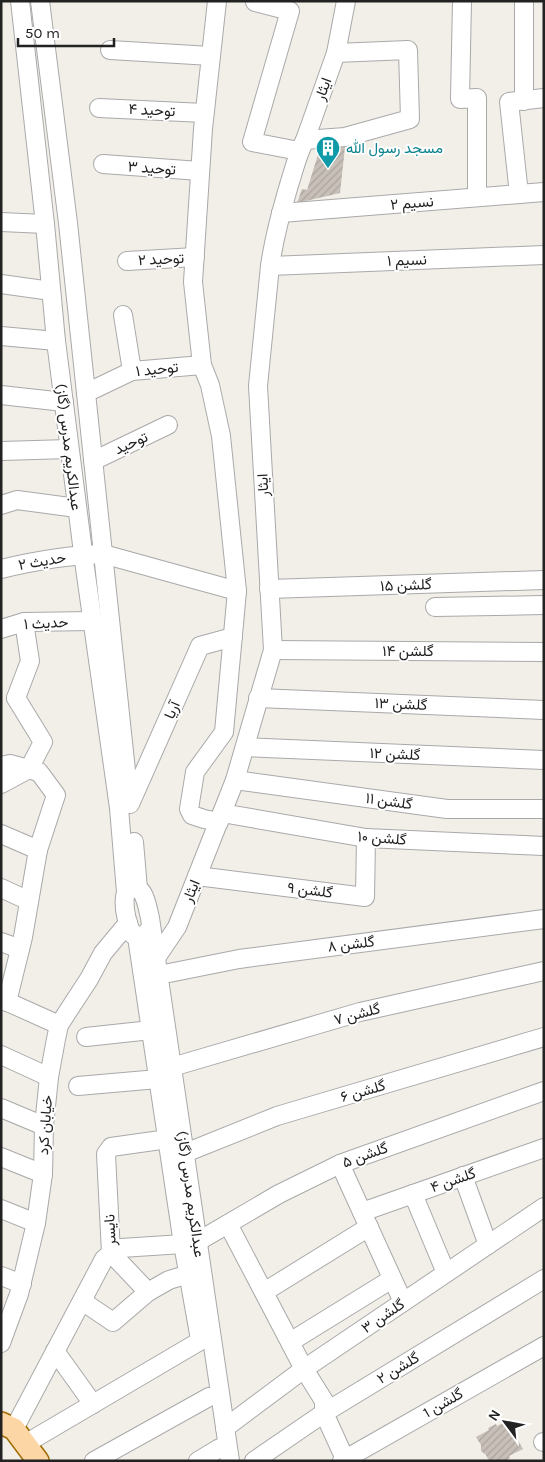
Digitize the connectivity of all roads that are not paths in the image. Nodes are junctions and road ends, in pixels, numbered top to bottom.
1 (20, 1) edge
2 (40, 1) edge
3 (217, 1) edge
4 (346, 1) edge
5 (462, 1) edge
6 (524, 1) edge
7 (253, 2) edge
8 (110, 50) dead end
9 (336, 53) junction
10 (211, 56) junction
11 (544, 98) edge
12 (517, 102) junction
13 (99, 108) dead end
14 (204, 113) junction
15 (302, 146) junction
16 (103, 164) dead end
17 (200, 172) junction
18 (544, 192) edge
19 (519, 194) junction
20 (477, 197) junction
21 (281, 213) junction
22 (1, 222) edge
23 (45, 224) junction
24 (544, 255) edge
25 (195, 257) junction
26 (126, 261) dead end
27 (270, 266) junction
28 (1, 284) edge
29 (51, 291) junction
30 (123, 315) dead end
31 (1, 336) edge
32 (56, 341) junction
33 (202, 365) junction
34 (132, 371) junction
35 (86, 393) junction
36 (1, 395) edge
37 (64, 402) junction
38 (168, 425) dead end
39 (70, 449) junction
40 (1, 451) edge
41 (93, 460) junction
42 (1, 505) edge
43 (77, 508) junction
44 (83, 554) junction
45 (103, 554) junction
46 (1, 569) edge
47 (544, 580) edge
48 (269, 589) junction
49 (237, 591) junction
50 (544, 605) edge
51 (435, 608) dead end
52 (92, 621) junction
53 (24, 622) junction
54 (1, 629) edge
55 (233, 637) junction
56 (273, 650) junction
57 (544, 652) edge
58 (258, 698) junction
59 (9, 701) edge
60 (544, 710) edge
61 (245, 747) junction
62 (544, 760) edge
63 (1, 766) edge
64 (29, 769) junction
65 (236, 780) junction
66 (1, 784) edge
67 (130, 805) junction
68 (544, 809) edge
69 (220, 818) junction
70 (1, 834) edge
71 (366, 838) junction
72 (544, 846) edge
73 (38, 850) junction
74 (197, 876) junction
75 (1, 888) edge
76 (132, 890) junction
77 (29, 902) junction
78 (544, 919) edge
79 (139, 929) junction
80 (1, 942) edge
81 (20, 949) junction
82 (157, 966) junction
83 (544, 971) edge
84 (4, 1000) edge
85 (59, 1025) junction
86 (151, 1030) junction
87 (86, 1037) dead end
88 (544, 1037) edge
89 (1, 1055) edge
90 (172, 1067) junction
91 (49, 1077) junction
92 (158, 1079) junction
93 (78, 1086) dead end
94 (544, 1092) edge
95 (1, 1108) edge
96 (44, 1126) junction
97 (168, 1140) junction
98 (544, 1148) edge
99 (185, 1153) junction
100 (1, 1157) edge
101 (340, 1164) junction
102 (43, 1174) junction
103 (462, 1176) junction
104 (413, 1194) junction
105 (544, 1207) edge
106 (1, 1209) edge
107 (366, 1219) junction
108 (36, 1223) junction
109 (228, 1224) junction
110 (190, 1243) junction
111 (488, 1245) junction
112 (111, 1253) junction
113 (446, 1273) junction
114 (189, 1274) junction
115 (1, 1276) edge
116 (392, 1279) junction
117 (544, 1279) edge
118 (22, 1284) junction
119 (148, 1292) junction
120 (264, 1292) junction
121 (82, 1301) junction
122 (403, 1302) junction
123 (200, 1341) junction
124 (290, 1342) junction
125 (1, 1343) edge
126 (544, 1346) edge
127 (55, 1351) junction
128 (304, 1369) junction
129 (209, 1397) junction
130 (92, 1404) junction
131 (324, 1413) junction
132 (20, 1439) edge
133 (224, 1449) edge
134 (344, 1460) edge
135 (94, 1461) edge
136 (198, 1461) edge
137 (254, 1461) edge

1 - 23 street, عبدالکریم مدرس (گاز)
2 - 35 street, عبدالکریم مدرس (گاز)
3 - 10 street, گلشن ۱۰
4 - 9 street, ایثار
5 - 20 street
6 - 12 street
7 - 15 street
8 - 10 street
9 - 15 street, ایثار
9 - 15 street
10 - 14 street, گلشن ۱۰
11 - 12 street
12 - 19 street
13 - 14 street, توحید ۴
14 - 17 street, گلشن ۱۰
15 - 21 street, ایثار
16 - 17 street, توحید ۳
17 - 25 street, گلشن ۱۰
18 - 19 street, نسیم ۲
19 - 20 street, نسیم ۲
20 - 21 street, نسیم ۲
21 - 27 street, ایثار
22 - 23 street
23 - 29 street, عبدالکریم مدرس (گاز)
24 - 27 street, نسیم ۱
25 - 26 street, توحید ۲
25 - 33 street, گلشن ۱۰
27 - 48 street, ایثار
28 - 29 street
29 - 32 street, عبدالکریم مدرس (گاز)
30 - 34 street
31 - 32 street
32 - 37 street, عبدالکریم مدرس (گاز)
33 - 34 street, توحید ۱
33 - 49 street, گلشن ۱۰
34 - 35 street, توحید ۱
35 - 41 street, عبدالکریم مدرس (گاز)
36 - 37 street
37 - 39 street, عبدالکریم مدرس (گاز)
38 - 41 street, توحید
39 - 40 street
39 - 43 street, عبدالکریم مدرس (گاز)
41 - 45 street, عبدالکریم مدرس (گاز)
42 - 43 street
43 - 44 street, عبدالکریم مدرس (گاز)
44 - 45 street, حدیث ۲
44 - 46 street, حدیث ۲
44 - 52 street, عبدالکریم مدرس (گاز)
45 - 49 street, حدیث ۲
45 - 67 street, عبدالکریم مدرس (گاز)
47 - 48 street, گلشن ۱۵
48 - 56 street, ایثار
49 - 55 street, گلشن ۱۰
50 - 51 street
52 - 53 street, حدیث ۱
52 - 76 street, عبدالکریم مدرس (گاز)
53 - 54 street, حدیث ۱
53 - 59 street
55 - 67 street, آریا
55 - 69 street, گلشن ۱۰
56 - 57 street, گلشن ۱۴
56 - 58 street, ایثار
58 - 60 street, گلشن ۱۳
58 - 61 street, ایثار
59 - 64 street
61 - 62 street, گلشن ۱۲
61 - 65 street, ایثار
63 - 64 street
64 - 66 street
64 - 73 street
65 - 68 street, گلشن ۱۱
65 - 69 street, ایثار
67 - 76 street, عبدالکریم مدرس (گاز)
69 - 71 street, گلشن ۱۰
69 - 74 street, ایثار
70 - 73 street
71 - 72 street, گلشن ۱۰
71 - 74 street, گلشن ۹
73 - 77 street
74 - 82 street, ایثار
75 - 77 street
76 - 79 street
77 - 81 street
78 - 82 street, گلشن ۸
79 - 82 street, عبدالکریم مدرس (گاز)
79 - 85 street, خیابان کرد
79 - 86 street, عبدالکریم مدرس (گاز)
80 - 81 street
81 - 84 street
82 - 90 street, عبدالکریم مدرس (گاز)
83 - 90 street, گلشن ۷
84 - 85 street
85 - 91 street, خیابان کرد
86 - 87 street
86 - 92 street, عبدالکریم مدرس (گاز)
88 - 99 street, گلشن ۶
89 - 91 street
90 - 99 street, عبدالکریم مدرس (گاز)
91 - 96 street, خیابان کرد
92 - 93 street
92 - 97 street, عبدالکریم مدرس (گاز)
94 - 101 street, گلشن ۵
95 - 96 street
96 - 102 street, خیابان کرد
97 - 110 street, عبدالکریم مدرس (گاز)
97 - 112 street, نایسر
98 - 103 street, گلشن ۴
99 - 110 street, عبدالکریم مدرس (گاز)
100 - 102 street
101 - 107 street
101 - 109 street, گلشن ۵
102 - 108 street, خیابان کرد
103 - 104 street, گلشن ۴
103 - 111 street
104 - 107 street, گلشن ۴
104 - 113 street
105 - 111 street, گلشن ۳
106 - 108 street
107 - 116 street
107 - 120 street, گلشن ۴
108 - 118 street, خیابان کرد
109 - 110 street, گلشن ۵
109 - 120 street
110 - 112 street
110 - 114 street, عبدالکریم مدرس (گاز)
110 - 133 street, عبدالکریم مدرس (گاز)
111 - 113 street, گلشن ۳
112 - 119 street, نایسر
112 - 121 street
113 - 122 street, گلشن ۳
114 - 119 street
114 - 123 street, عبدالکریم مدرس (گاز)
115 - 118 street
116 - 122 street
116 - 124 street
117 - 131 street, گلشن ۲
118 - 125 street, خیابان کرد
119 - 121 street
120 - 124 street
121 - 127 street
122 - 128 street, گلشن ۳
123 - 129 street, عبدالکریم مدرس (گاز)
123 - 130 street
124 - 128 street
126 - 134 street, گلشن 1
127 - 130 street
127 - 132 street
128 - 131 street
128 - 133 street, گلشن ۳
129 - 133 street, عبدالکریم مدرس (گاز)
129 - 135 street
130 - 132 street
131 - 134 street
131 - 137 street, گلشن ۲
133 - 136 street, گلشن ۳

